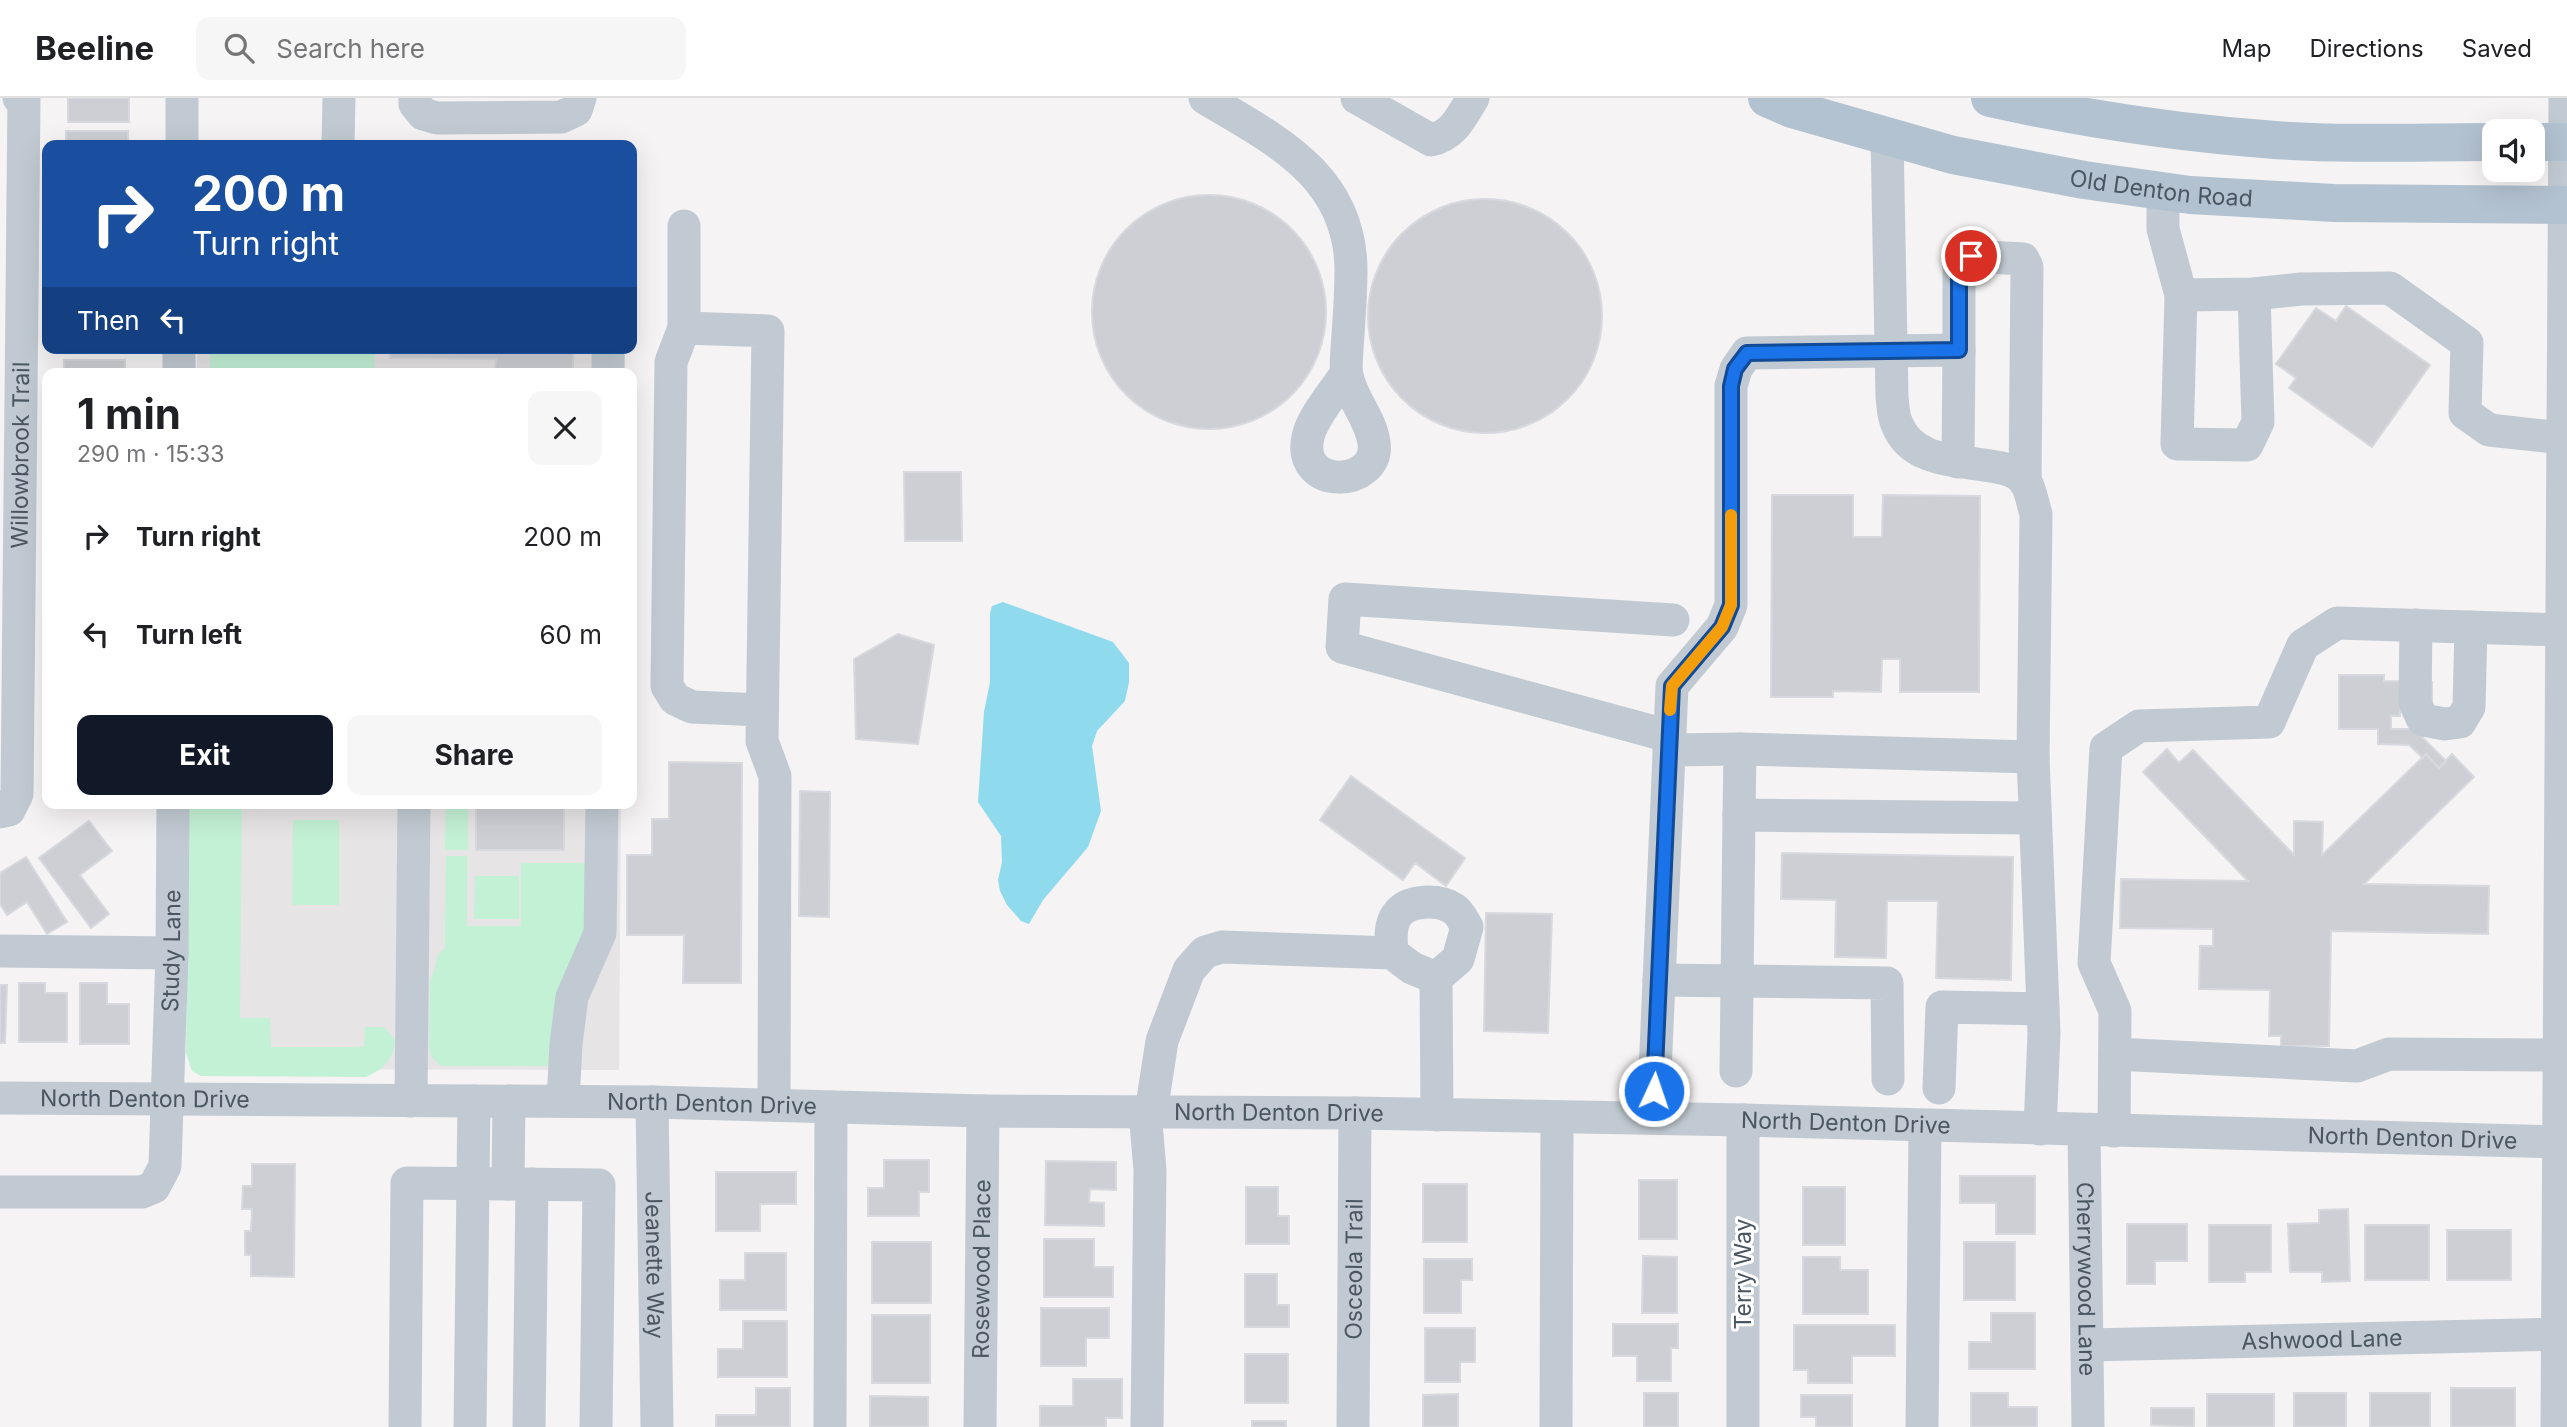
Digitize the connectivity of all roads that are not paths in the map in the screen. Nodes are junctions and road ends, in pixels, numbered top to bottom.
1 (22, 98) edge
2 (182, 98) edge
3 (338, 98) edge
4 (415, 98) edge
5 (580, 98) edge
6 (1205, 98) edge
7 (1357, 98) edge
8 (1473, 98) edge
9 (1767, 98) edge
10 (1990, 98) edge
11 (2565, 98) edge
12 (1887, 136) junction
13 (181, 140) edge
14 (338, 140) edge
15 (2482, 142) edge
16 (2555, 142) edge
17 (2162, 191) junction
18 (2566, 205) edge
19 (684, 226) dead end
20 (11, 250) edge
21 (2255, 294) junction
22 (2181, 295) junction
23 (684, 328) junction
24 (1891, 349) junction
25 (1959, 350) junction
26 (1346, 374) dead end
27 (11, 382) edge
28 (2563, 438) junction
29 (1958, 462) junction
30 (2025, 482) junction
31 (11, 526) edge
32 (1673, 620) dead end
33 (2416, 625) junction
34 (2471, 627) junction
35 (2562, 630) junction
36 (10, 665) edge
37 (2564, 689) edge
38 (762, 710) junction
39 (1669, 743) junction
40 (1740, 750) junction
41 (2033, 757) junction
42 (173, 809) edge
43 (414, 809) edge
44 (602, 809) edge
45 (4, 811) edge
46 (1739, 815) junction
47 (2035, 818) junction
48 (0, 951) edge
49 (172, 953) junction
50 (1392, 953) junction
51 (1437, 978) junction
52 (1659, 980) junction
53 (1737, 982) junction
54 (2043, 1009) junction
55 (2115, 1054) junction
56 (2560, 1055) junction
57 (1736, 1071) dead end
58 (1888, 1079) dead end
59 (1939, 1088) dead end
60 (0, 1098) edge
61 (165, 1098) junction
62 (411, 1101) junction
63 (474, 1101) junction
64 (509, 1101) junction
65 (563, 1101) junction
66 (652, 1102) junction
67 (774, 1105) junction
68 (831, 1107) junction
69 (983, 1111) junction
70 (1148, 1112) junction
71 (1355, 1113) junction
72 (1437, 1115) junction
73 (1557, 1117) junction
74 (1653, 1118) junction
75 (1742, 1120) junction
76 (1925, 1126) junction
77 (2039, 1129) junction
78 (2099, 1131) junction
79 (2559, 1142) junction
80 (473, 1183) junction
81 (520, 1184) junction
82 (0, 1192) edge
83 (2562, 1334) edge
84 (2088, 1345) junction
85 (405, 1427) edge
86 (470, 1427) edge
87 (530, 1427) edge
88 (596, 1427) edge
89 (657, 1427) edge
90 (830, 1427) edge
91 (980, 1427) edge
92 (1147, 1427) edge
93 (1353, 1427) edge
94 (1556, 1427) edge
95 (1743, 1427) edge
96 (1922, 1427) edge
97 (2088, 1427) edge
98 (2557, 1427) edge

1 - 20 street, Willowbrook Trail
2 - 13 street
3 - 14 street
4 - 5 street
6 - 26 street
7 - 8 street
9 - 12 main road, Old Denton Road
10 - 15 main road
11 - 16 street
12 - 17 main road, Old Denton Road
12 - 24 street
16 - 18 street
17 - 18 main road, Old Denton Road
17 - 22 street
18 - 28 street
19 - 23 street
20 - 27 street, Willowbrook Trail
21 - 22 street
21 - 22 street
21 - 28 street
23 - 38 street
23 - 38 street
24 - 25 street
24 - 29 street
24 - 39 street
25 - 29 street
25 - 30 street
27 - 31 street, Willowbrook Trail
28 - 35 street
29 - 30 street
30 - 41 street
31 - 36 street, Willowbrook Trail
32 - 39 street
33 - 34 street
33 - 34 street
33 - 55 street, Cherrywood Lane
34 - 35 street
35 - 37 street
36 - 45 street, Willowbrook Trail
37 - 56 street
38 - 67 street
39 - 40 street
39 - 52 street
40 - 41 street
40 - 46 street
41 - 47 street
42 - 49 street, Study Lane
43 - 62 street
44 - 65 street
46 - 47 street
46 - 53 street
47 - 54 street
48 - 49 street
49 - 61 street, Study Lane
50 - 51 street
50 - 51 street
50 - 70 street
51 - 72 street
52 - 53 street
52 - 74 street
53 - 57 street
53 - 58 street
54 - 59 street
54 - 77 street
55 - 56 street
55 - 78 street, Cherrywood Lane
56 - 79 street
60 - 61 street, North Denton Drive
61 - 62 street, North Denton Drive
61 - 82 street, Study Lane
62 - 63 street, North Denton Drive
63 - 64 street, North Denton Drive
63 - 80 street
64 - 65 street, North Denton Drive
64 - 81 street
65 - 66 street, North Denton Drive
66 - 67 street, North Denton Drive
66 - 89 street, Jeanette Way
67 - 68 street, North Denton Drive
68 - 69 street, North Denton Drive
68 - 90 street
69 - 70 street, North Denton Drive
69 - 91 street, Rosewood Place
70 - 71 street, North Denton Drive
70 - 92 street
71 - 72 street, North Denton Drive
71 - 93 street, Osceola Trail
72 - 73 street, North Denton Drive
73 - 74 street, North Denton Drive
73 - 94 street
74 - 75 street, North Denton Drive
75 - 76 street, North Denton Drive
75 - 95 street, Terry Way
76 - 77 street, North Denton Drive
76 - 96 street
77 - 78 street, North Denton Drive
78 - 79 street, North Denton Drive
78 - 84 street, Cherrywood Lane
79 - 83 street
80 - 81 street
80 - 85 street
80 - 86 street
81 - 87 street
81 - 88 street
83 - 84 street, Ashwood Lane
83 - 98 street
84 - 97 street, Cherrywood Lane

